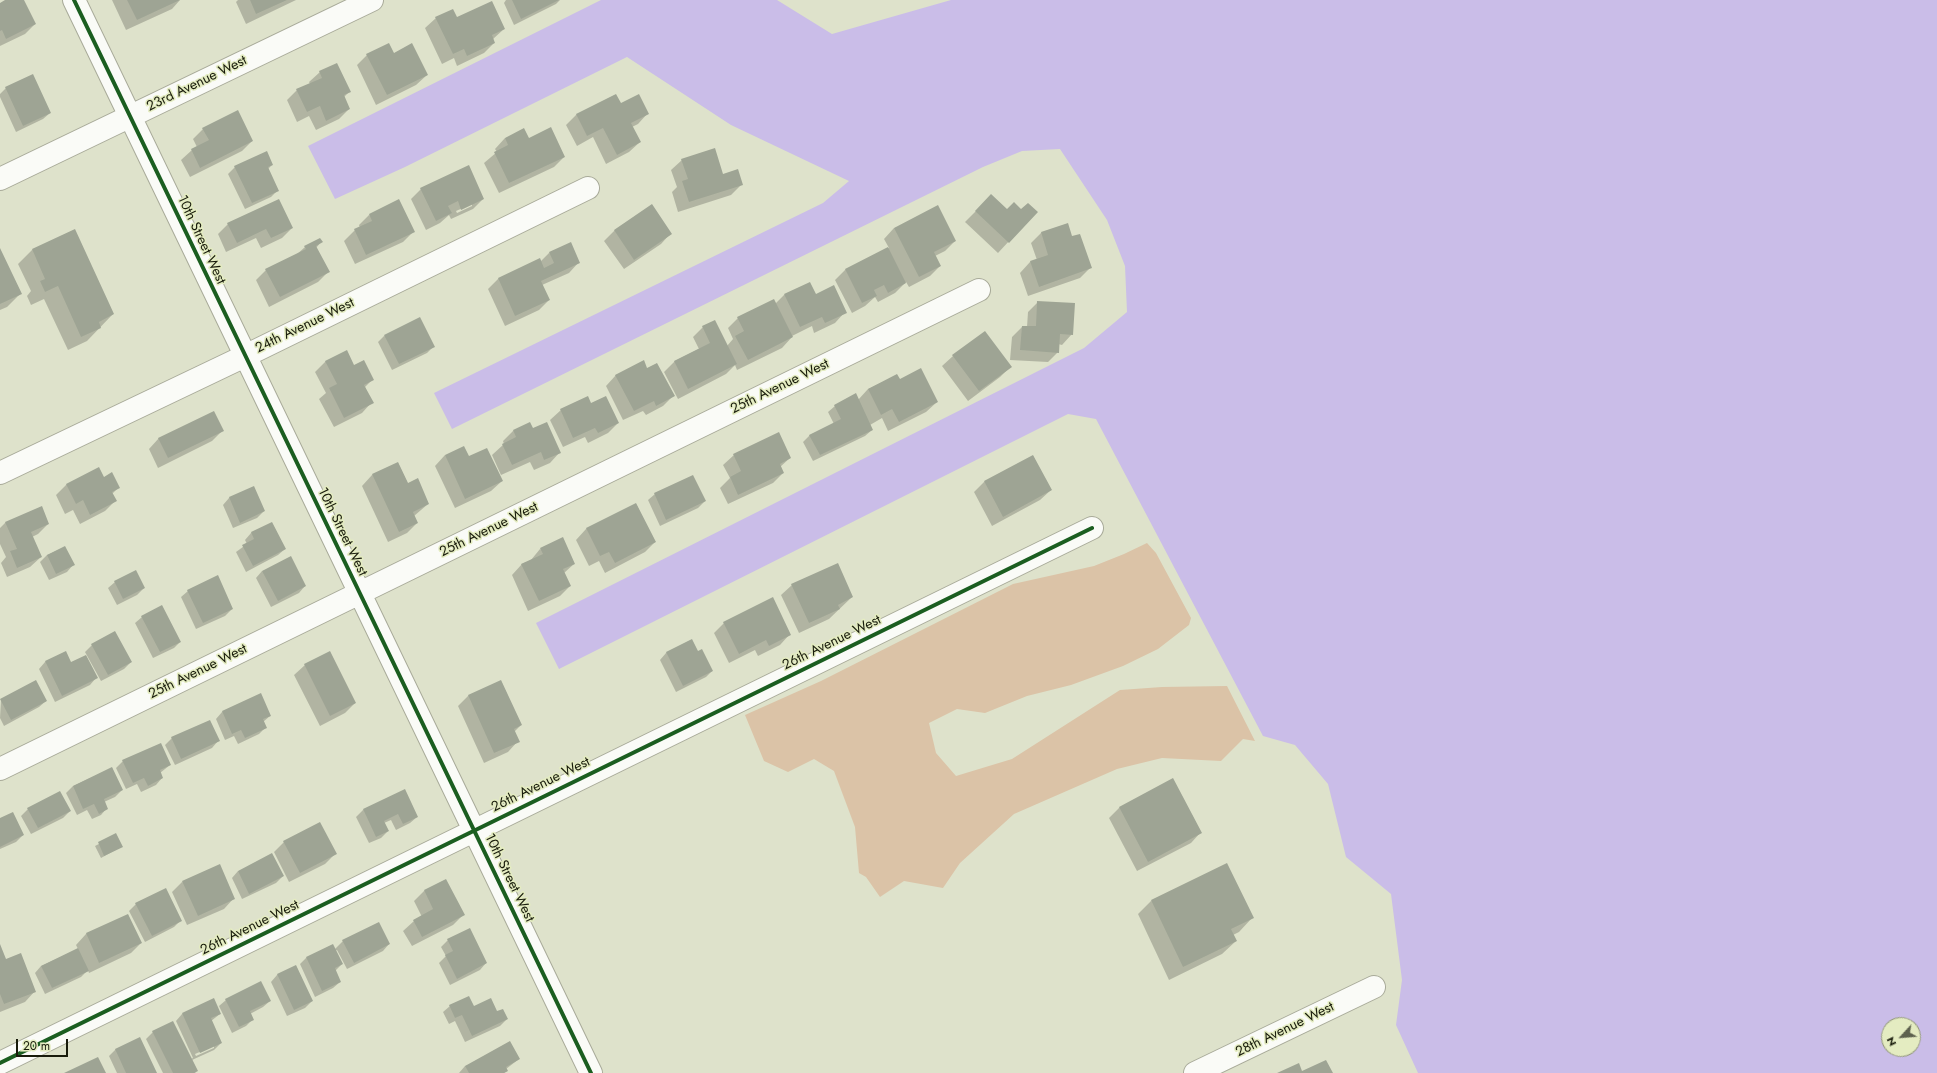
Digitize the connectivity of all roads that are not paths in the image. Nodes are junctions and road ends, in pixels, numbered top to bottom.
1 (74, 0) edge
2 (372, 0) edge
3 (130, 116) junction
4 (0, 179) edge
5 (588, 188) dead end
6 (979, 290) dead end
7 (245, 356) junction
8 (0, 473) edge
9 (1092, 528) dead end
10 (360, 593) junction
11 (0, 769) edge
12 (474, 830) junction
13 (1374, 987) dead end
14 (1, 1060) edge
15 (585, 1071) edge
16 (1195, 1073) edge

1 - 3 street, 10th Street West
2 - 3 street, 23rd Avenue West
3 - 4 street, 23rd Avenue West
3 - 7 street, 10th Street West
5 - 7 street, 24th Avenue West
6 - 10 street, 25th Avenue West
7 - 8 street, 24th Avenue West
7 - 10 street, 10th Street West
9 - 12 street, 26th Avenue West
10 - 11 street, 25th Avenue West
10 - 12 street, 10th Street West
12 - 14 street, 26th Avenue West
12 - 15 street, 10th Street West
13 - 16 street, 28th Avenue West

